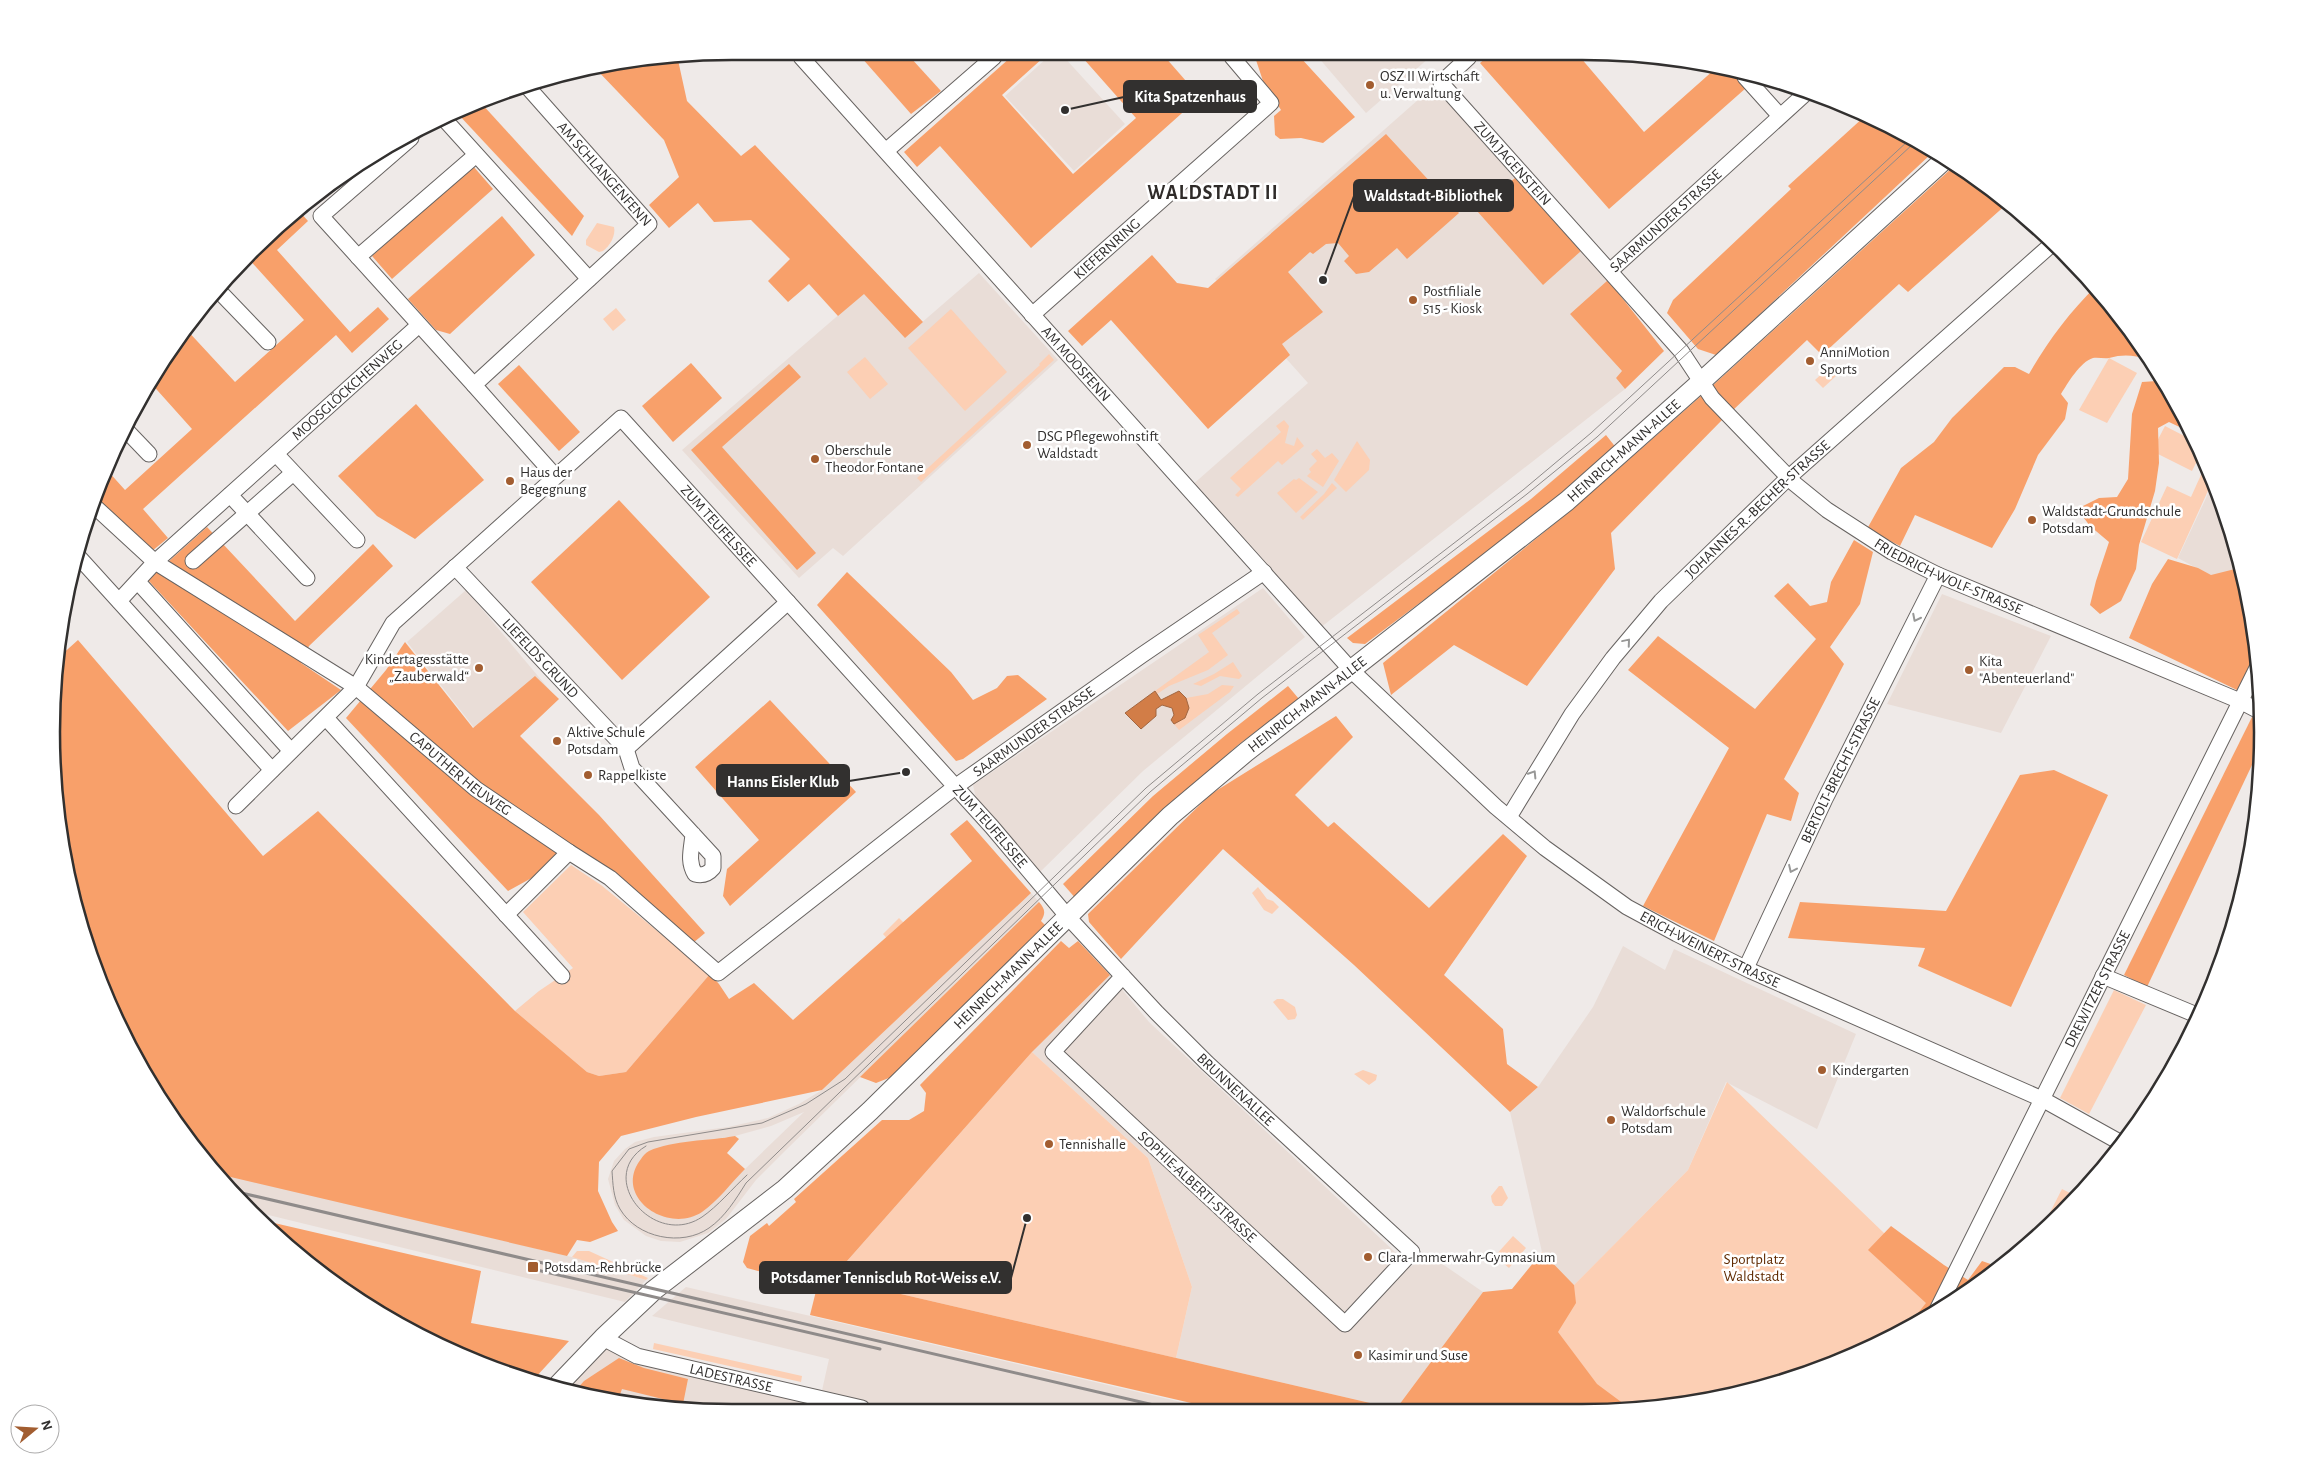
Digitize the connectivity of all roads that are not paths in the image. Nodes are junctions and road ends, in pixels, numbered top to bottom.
1 (804, 60) edge
2 (991, 60) edge
3 (1235, 60) edge
4 (1466, 60) edge
5 (1749, 81) edge
6 (532, 91) edge
7 (1801, 97) edge
8 (1780, 116) junction
9 (448, 123) edge
10 (399, 148) edge
11 (887, 150) junction
12 (476, 155) junction
13 (1940, 164) edge
14 (2047, 248) edge
15 (358, 257) junction
16 (1610, 271) junction
17 (589, 279) junction
18 (222, 295) edge
19 (1032, 315) junction
20 (420, 325) junction
21 (268, 342) dead end
22 (1702, 382) junction
23 (474, 385) junction
24 (130, 434) edge
25 (149, 454) dead end
26 (276, 454) junction
27 (292, 472) junction
28 (555, 476) junction
29 (1788, 478) junction
30 (230, 495) junction
31 (98, 510) edge
32 (246, 513) junction
33 (357, 540) dead end
34 (82, 561) edge
35 (192, 561) dead end
36 (155, 562) junction
37 (456, 566) junction
38 (1264, 572) junction
39 (1938, 574) junction
40 (307, 578) dead end
41 (138, 582) junction
42 (119, 601) junction
43 (788, 602) junction
44 (1352, 670) junction
45 (2252, 678) edge
46 (356, 687) junction
47 (2240, 701) junction
48 (2253, 708) edge
49 (326, 718) junction
50 (626, 749) junction
51 (291, 751) junction
52 (272, 770) junction
53 (955, 787) junction
54 (236, 806) dead end
55 (1509, 817) junction
56 (693, 834) dead end
57 (569, 852) junction
58 (506, 915) junction
59 (1068, 917) junction
60 (1746, 968) junction
61 (718, 974) joint
62 (562, 976) dead end
63 (1123, 976) junction
64 (2103, 976) junction
65 (2192, 1013) edge
66 (2042, 1100) junction
67 (2116, 1140) edge
68 (1412, 1252) joint
69 (1943, 1299) edge
70 (603, 1338) junction
71 (561, 1382) edge
72 (845, 1404) edge

1 - 11 street, AM MOOSFENN
2 - 11 street
3 - 19 street, KIEFERNRING
4 - 16 street, ZUM JAGENSTEIN
5 - 8 street
6 - 17 street, AM SCHLANGENFENN
7 - 8 street, SAARMUNDER STRASSE
8 - 16 street, SAARMUNDER STRASSE
9 - 12 street
10 - 15 street
11 - 19 street, AM MOOSFENN
12 - 15 street
12 - 17 street
13 - 22 main road, HEINRICH-MANN-ALLEE
14 - 29 street, JOHANNES-R.-BECHER-STRASSE
15 - 20 street
16 - 22 street, SAARMUNDER STRASSE
17 - 23 street, AM SCHLANGENFENN
18 - 21 street
19 - 38 street, AM MOOSFENN
20 - 23 street
20 - 26 street, MOOSGLÖCKCHENWEG
22 - 29 street, FRIEDRICH-WOLF-STRASSE
22 - 44 main road, HEINRICH-MANN-ALLEE
23 - 28 street
24 - 25 street
26 - 27 street
26 - 30 street, MOOSGLÖCKCHENWEG
27 - 32 street
27 - 33 street
28 - 37 street, ZUM TEUFELSSEE
28 - 43 street, ZUM TEUFELSSEE
29 - 39 street, FRIEDRICH-WOLF-STRASSE
55 -> 29 street, JOHANNES-R.-BECHER-STRASSE
30 - 32 street
30 - 36 street, MOOSGLÖCKCHENWEG
31 - 36 street, CAPUTHER HEUWEG
32 - 35 street
32 - 40 street
34 - 42 street
36 - 41 street
36 - 46 street, CAPUTHER HEUWEG
37 - 46 street, ZUM TEUFELSSEE
37 - 50 street, LIEFELDS GRUND
38 - 44 street, AM MOOSFENN
38 - 53 street, SAARMUNDER STRASSE
39 - 47 street, FRIEDRICH-WOLF-STRASSE
39 -> 60 street, BERTOLT-BRECHT-STRASSE
41 - 42 street
41 - 51 street
42 - 52 street
43 - 50 street
43 - 53 street, ZUM TEUFELSSEE
44 - 55 street, ERICH-WEINERT-STRASSE
44 - 59 main road, HEINRICH-MANN-ALLEE
45 - 47 street, DREWITZER STRASSE
46 - 49 street
46 - 57 street, CAPUTHER HEUWEG
47 - 48 street, FRIEDRICH-WOLF-STRASSE
47 - 64 street, DREWITZER STRASSE
49 - 51 street
49 - 58 street
50 - 56 street, LIEFELDS GRUND
51 - 52 street
52 - 54 street
53 - 59 street, ZUM TEUFELSSEE
53 - 61 street, SAARMUNDER STRASSE
55 - 60 street, ERICH-WEINERT-STRASSE
57 - 58 street
57 - 61 street, CAPUTHER HEUWEG
58 - 62 street
59 - 63 street, BRUNNENALLEE
59 - 70 main road, HEINRICH-MANN-ALLEE
60 - 66 street, ERICH-WEINERT-STRASSE
63 - 68 street, BRUNNENALLEE
63 - 68 street, SOPHIE-ALBERTI-STRASSE
64 - 65 street
64 - 66 street, DREWITZER STRASSE
66 - 67 street, ERICH-WEINERT-STRASSE
66 - 69 street, DREWITZER STRASSE
70 - 71 main road, HEINRICH-MANN-ALLEE
70 - 72 street, LADESTRASSE

